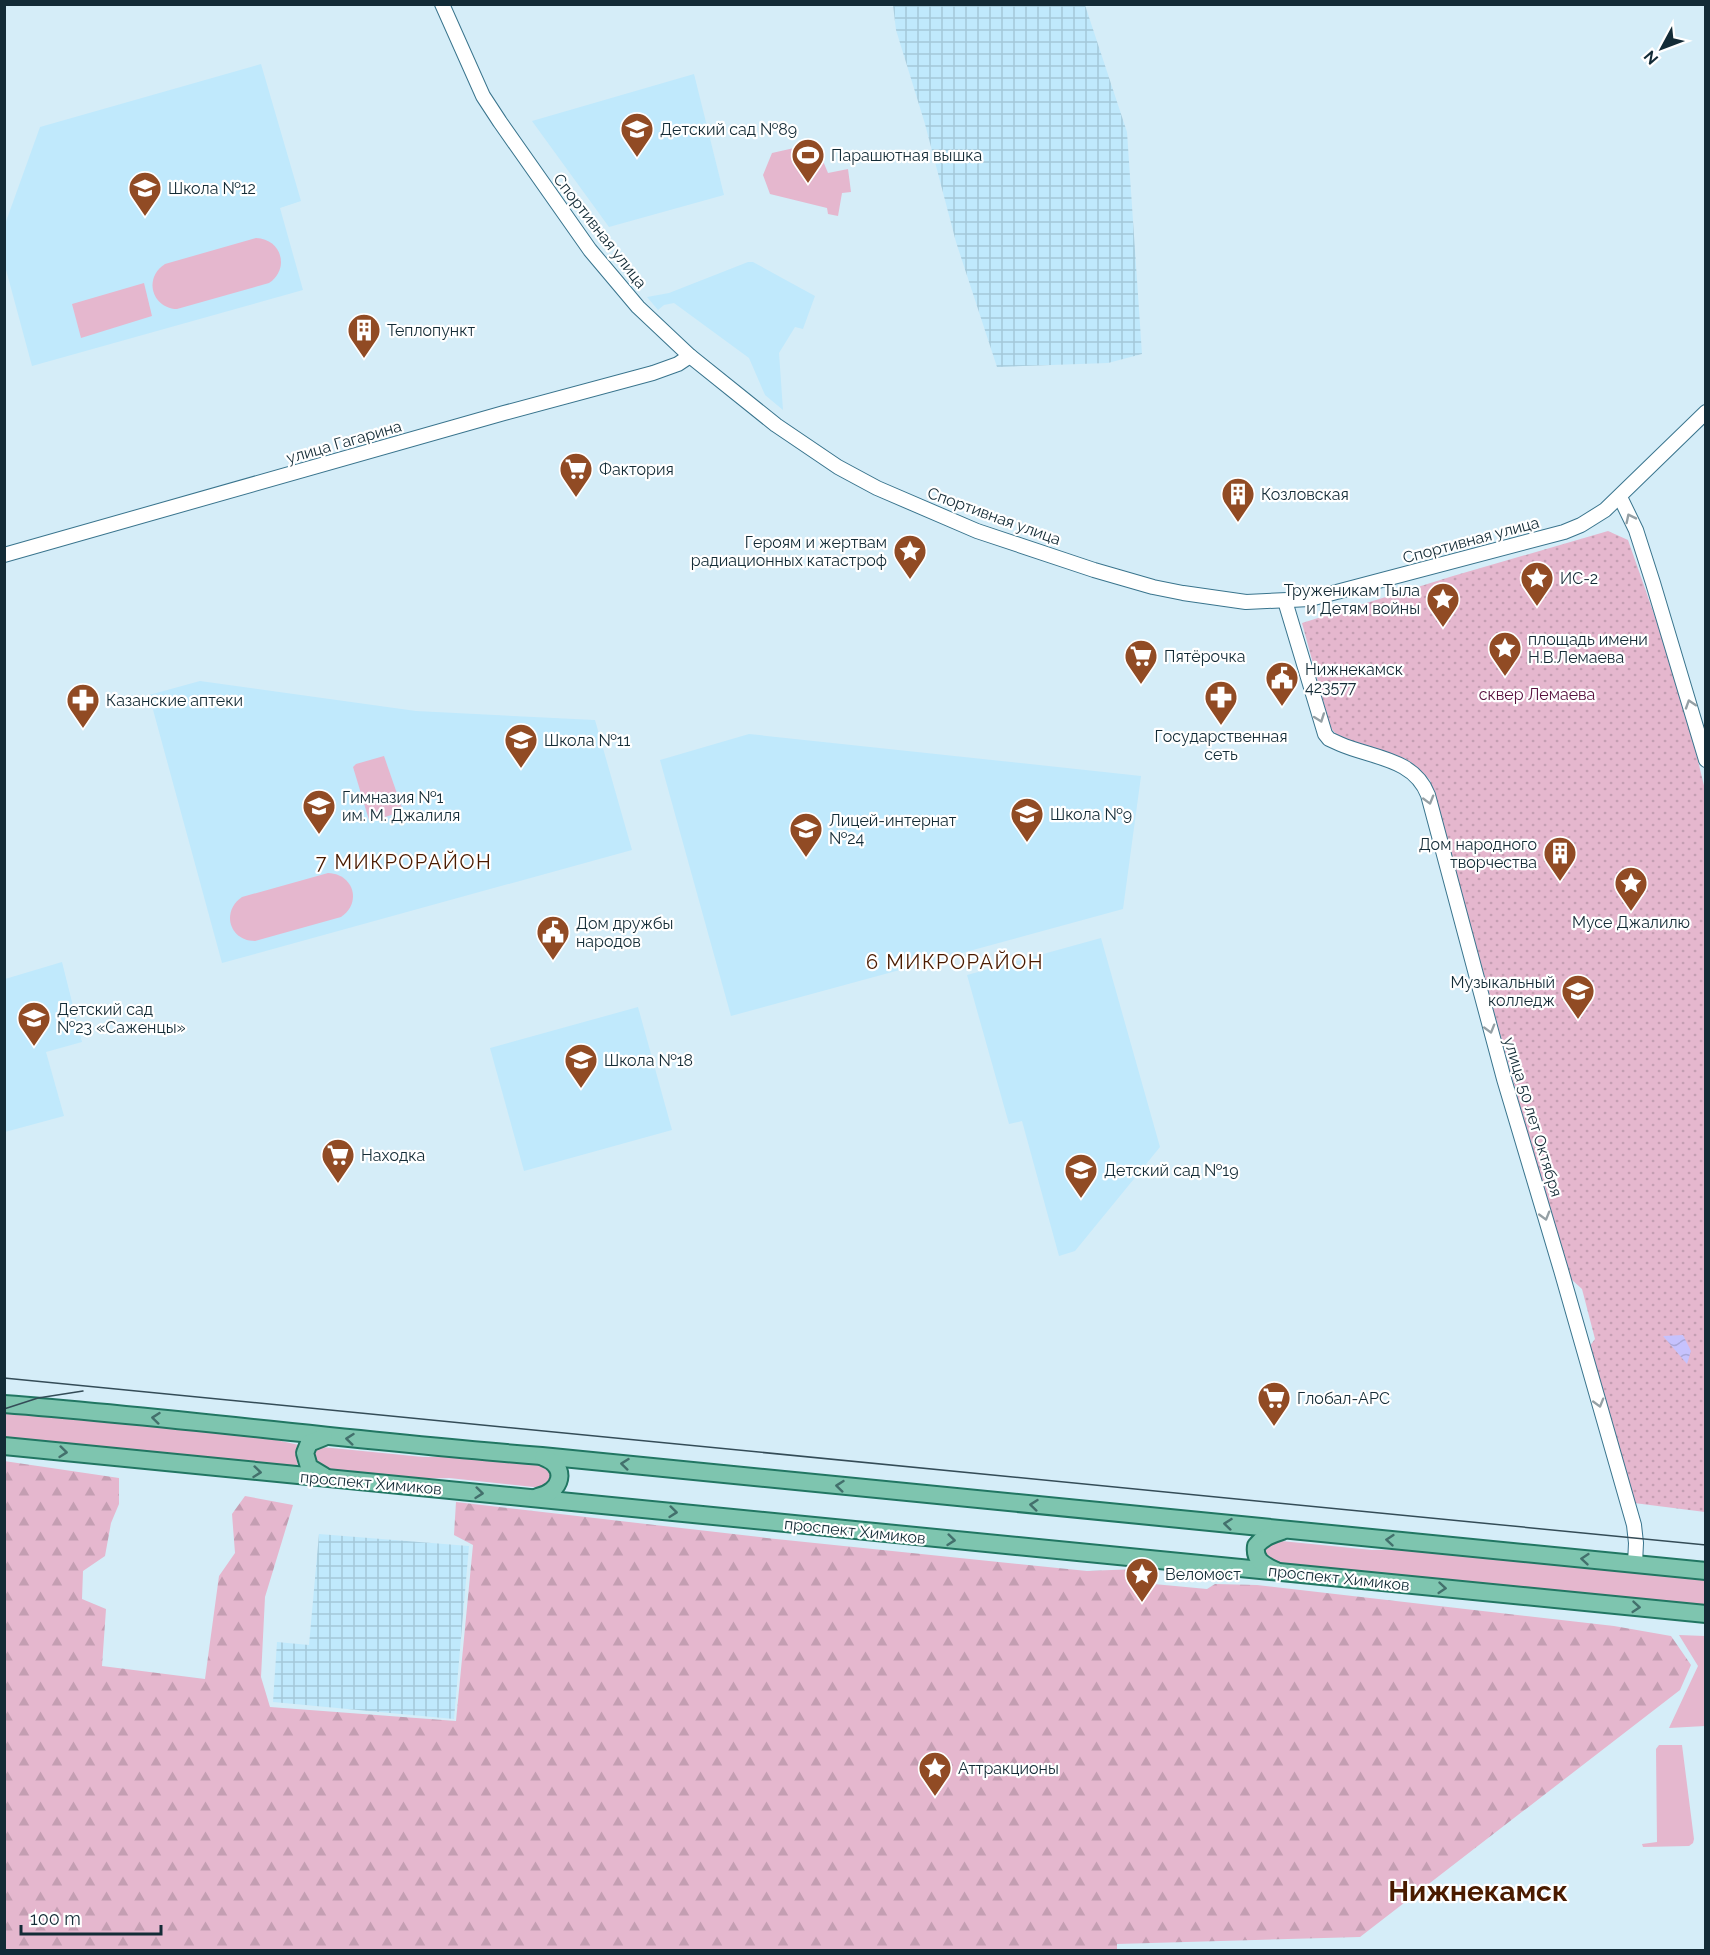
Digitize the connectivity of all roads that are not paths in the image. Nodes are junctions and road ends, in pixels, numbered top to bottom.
1 (442, 4) edge
2 (690, 356) junction
3 (1706, 412) edge
4 (1620, 497) junction
5 (4, 555) edge
6 (1285, 601) junction
7 (1706, 760) edge
8 (4, 1404) edge
9 (325, 1437) junction
10 (4, 1446) edge
11 (542, 1456) junction
12 (329, 1479) junction
13 (533, 1498) junction
14 (1286, 1530) junction
15 (1635, 1564) junction
16 (1706, 1570) edge
17 (1280, 1573) junction
18 (1706, 1614) edge

1 - 2 street, Спортивная улица
2 - 5 street, улица Гагарина
2 - 6 street, Спортивная улица
3 - 4 street, Спортивная улица
4 - 6 street, Спортивная улица
7 -> 4 street
6 -> 15 street, улица 50 лет Октября
9 -> 8 main road
11 -> 9 main road
9 - 12 main road
10 -> 12 main road, проспект Химиков
11 - 13 main road
14 -> 11 main road
12 -> 13 main road, проспект Химиков
13 -> 17 main road, проспект Химиков
15 -> 14 main road
14 - 17 main road
15 - 16 main road
17 -> 18 main road, проспект Химиков

